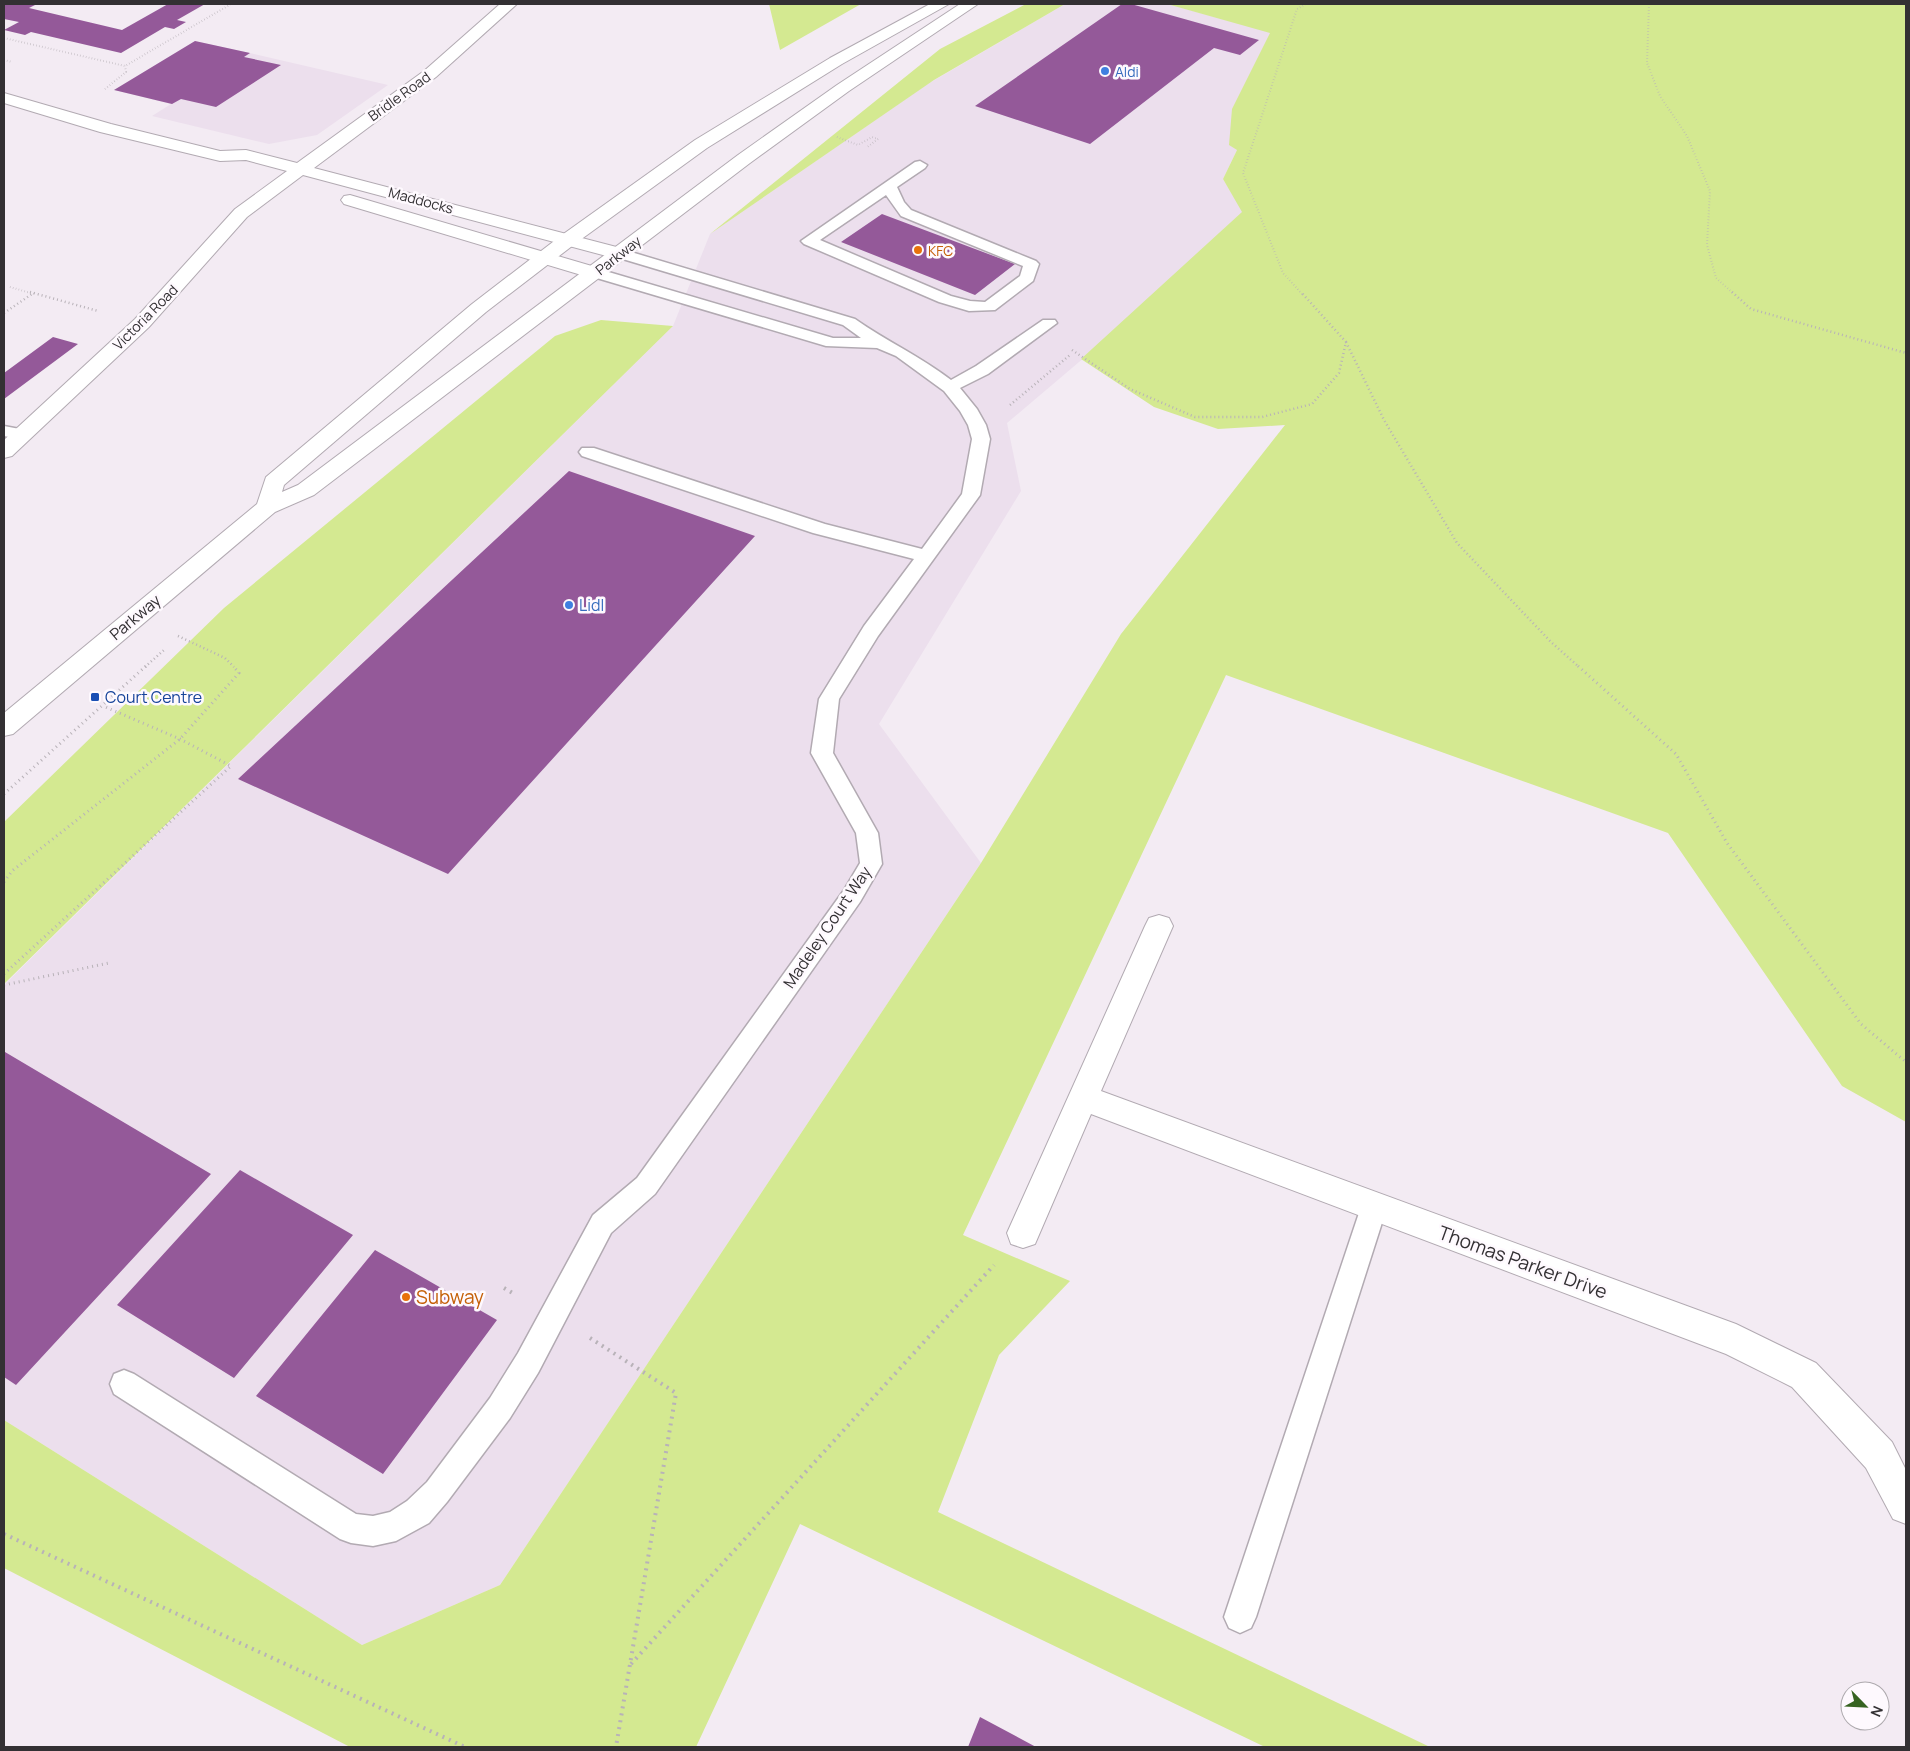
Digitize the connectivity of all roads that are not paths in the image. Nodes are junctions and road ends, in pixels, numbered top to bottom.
1 (509, 4) edge
2 (941, 4) edge
3 (970, 4) edge
4 (4, 98) edge
5 (220, 156) junction
6 (920, 165) dead end
7 (299, 168) junction
8 (283, 180) junction
9 (890, 187) junction
10 (569, 239) junction
11 (621, 254) junction
12 (545, 258) junction
13 (595, 273) junction
14 (1049, 323) dead end
15 (879, 344) junction
16 (950, 387) junction
17 (12, 432) edge
18 (4, 451) edge
19 (588, 452) dead end
20 (267, 507) junction
21 (927, 556) junction
22 (4, 727) edge
23 (1159, 926) dead end
24 (1082, 1097) junction
25 (1374, 1207) junction
26 (1023, 1233) road end
27 (124, 1384) dead end
28 (1906, 1506) edge
29 (1240, 1617) dead end

1 - 7 street, Bridle Road
2 - 10 street
3 - 11 street, Parkway
4 - 5 street, Maddocks
5 - 7 street, Maddocks
5 - 8 street, Maddocks
6 - 9 lane
7 - 8 street, Bridle Road
7 - 10 street, Maddocks
8 - 12 street, Maddocks
8 - 17 street, Victoria Road
9 - 9 lane
10 - 11 street, Maddocks
10 - 12 street
11 - 13 street, Parkway
11 - 15 lane
12 - 13 street, Maddocks
12 - 20 street
13 - 15 lane
13 - 20 street, Parkway
14 - 16 lane
15 - 16 lane, Madeley Court Way
16 - 21 lane, Madeley Court Way
17 - 18 street, Victoria Road
19 - 21 lane
20 - 22 street, Parkway
21 - 27 lane, Madeley Court Way
23 - 24 street
24 - 25 street, Thomas Parker Drive
24 - 26 street
25 - 28 street, Thomas Parker Drive
25 - 29 lane

